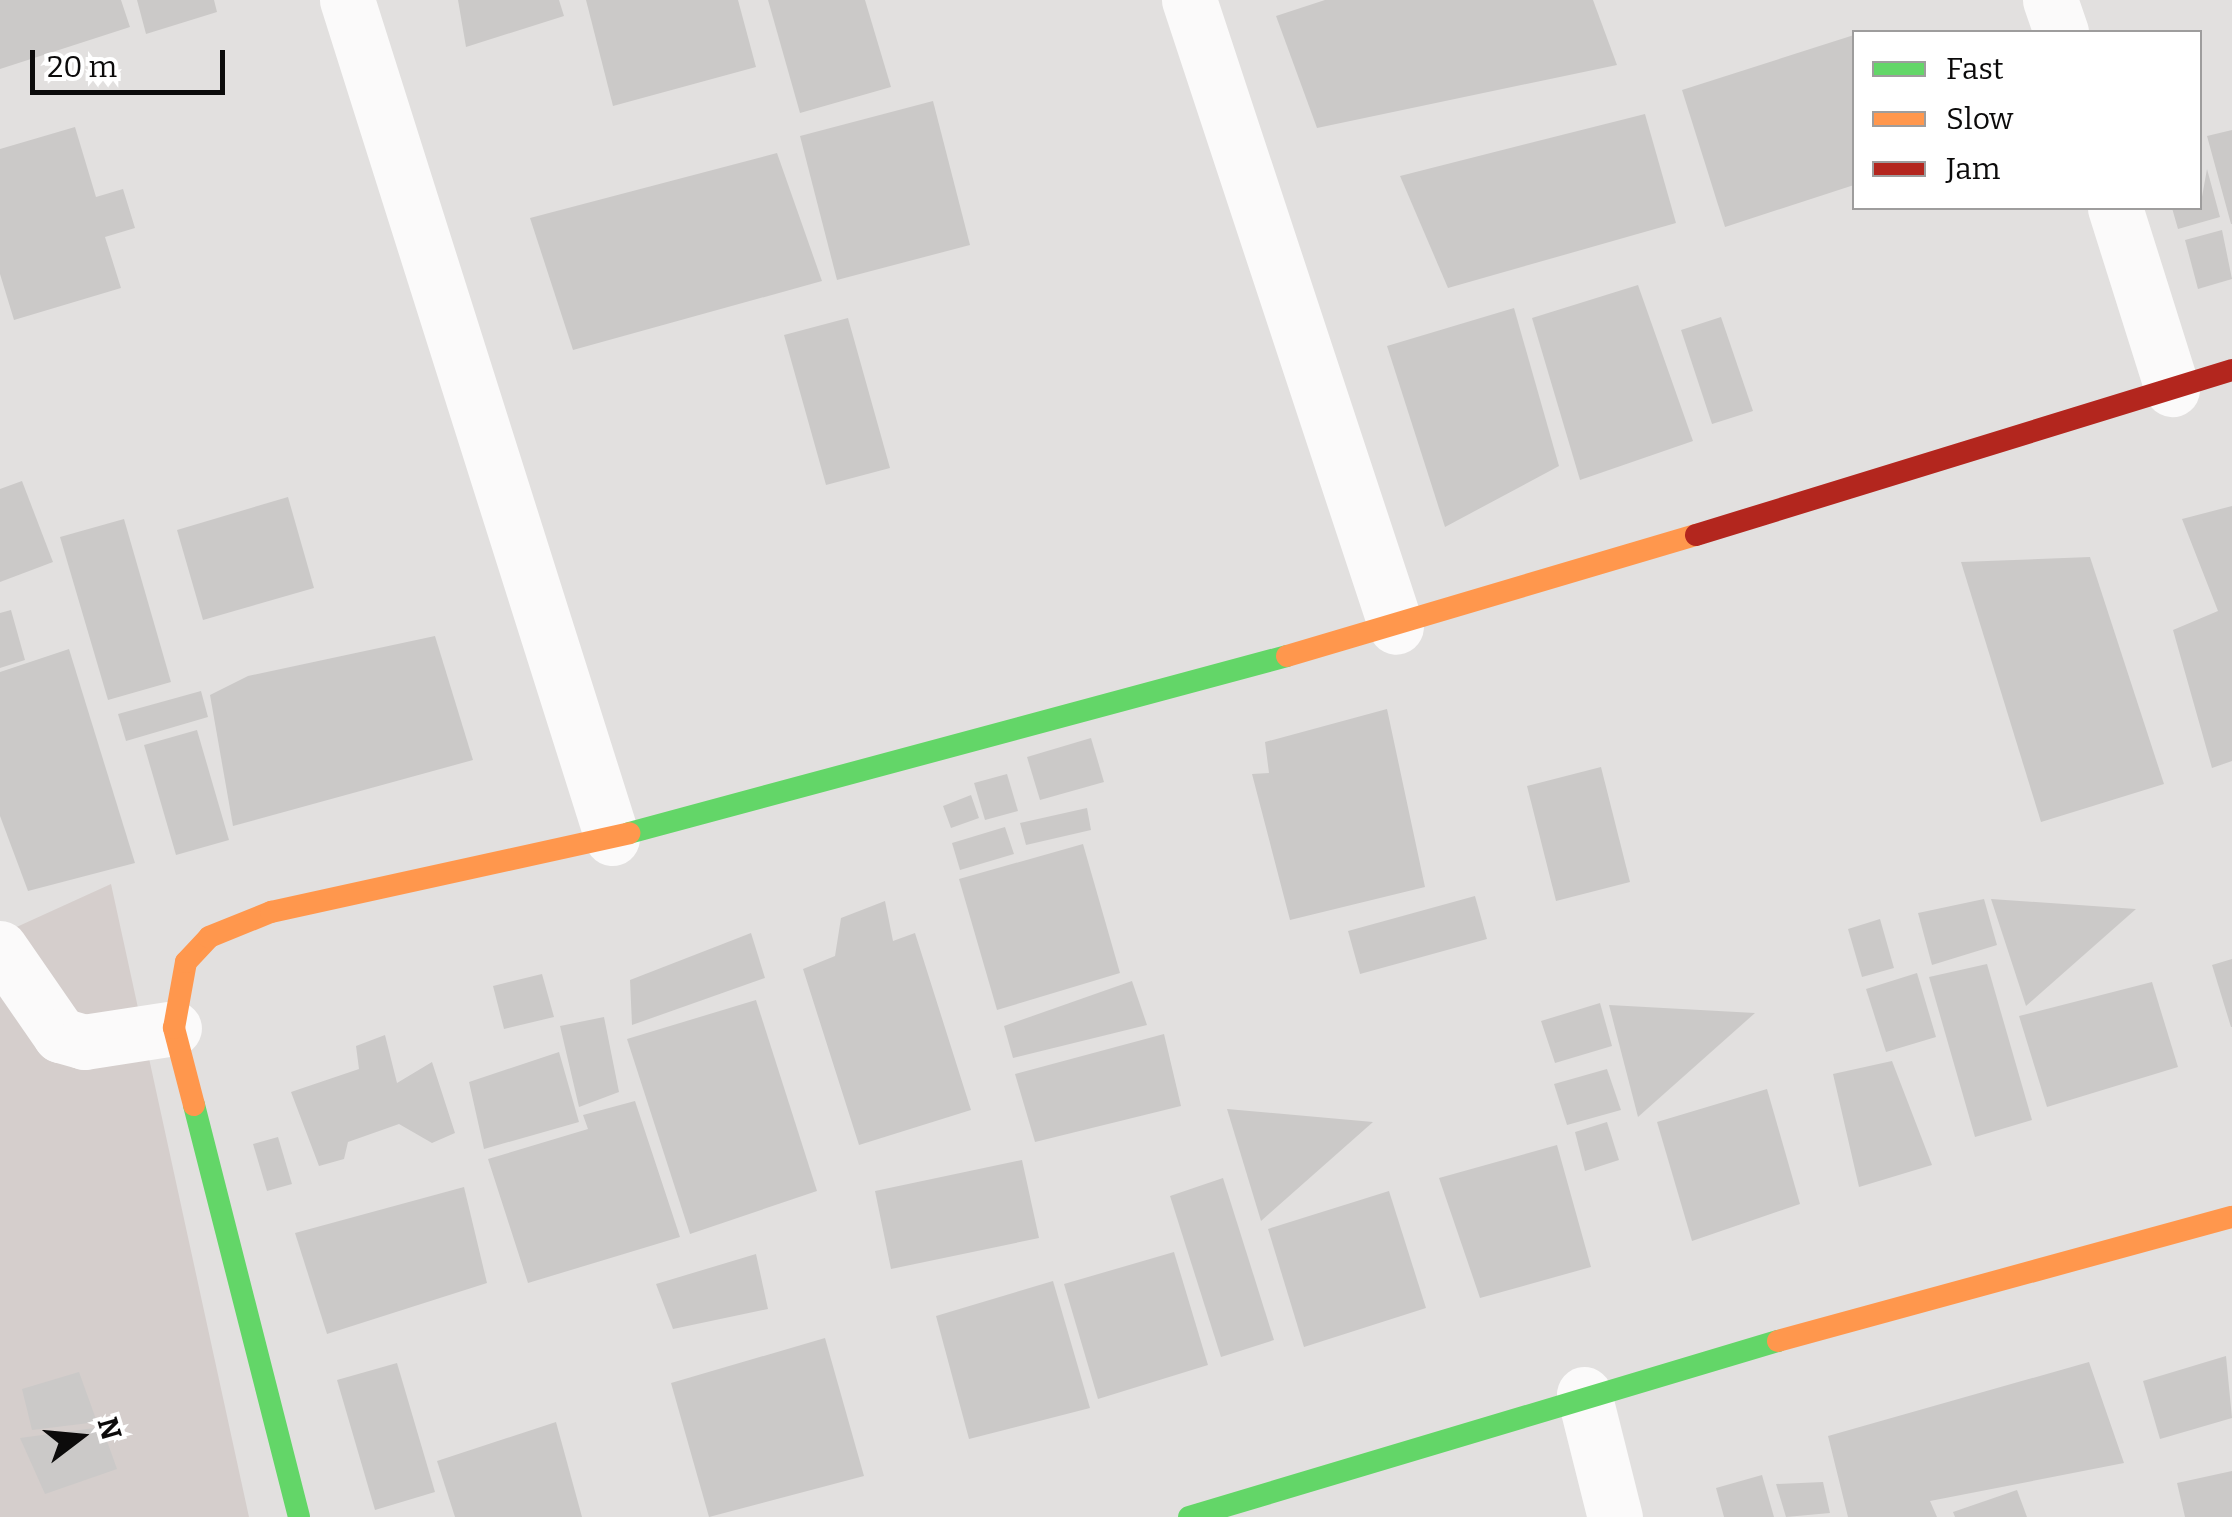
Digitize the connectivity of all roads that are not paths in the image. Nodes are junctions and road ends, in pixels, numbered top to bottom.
1 (346, 0) edge
2 (1189, 0) edge
3 (2050, 0) edge
4 (2059, 30) edge
5 (2117, 210) edge
6 (2232, 370) edge
7 (2172, 389) junction
8 (1396, 628) junction
9 (612, 838) junction
10 (0, 948) edge
11 (174, 1028) junction
12 (2232, 1217) edge
13 (1584, 1394) junction
14 (299, 1517) edge
15 (1188, 1517) edge
16 (1615, 1517) edge

1 - 9 street
2 - 8 street
3 - 4 street
5 - 7 street
6 - 7 street
7 - 8 street
8 - 9 street
9 - 11 street
10 - 11 street
11 - 14 street
12 - 13 street
13 - 15 street
13 - 16 street

